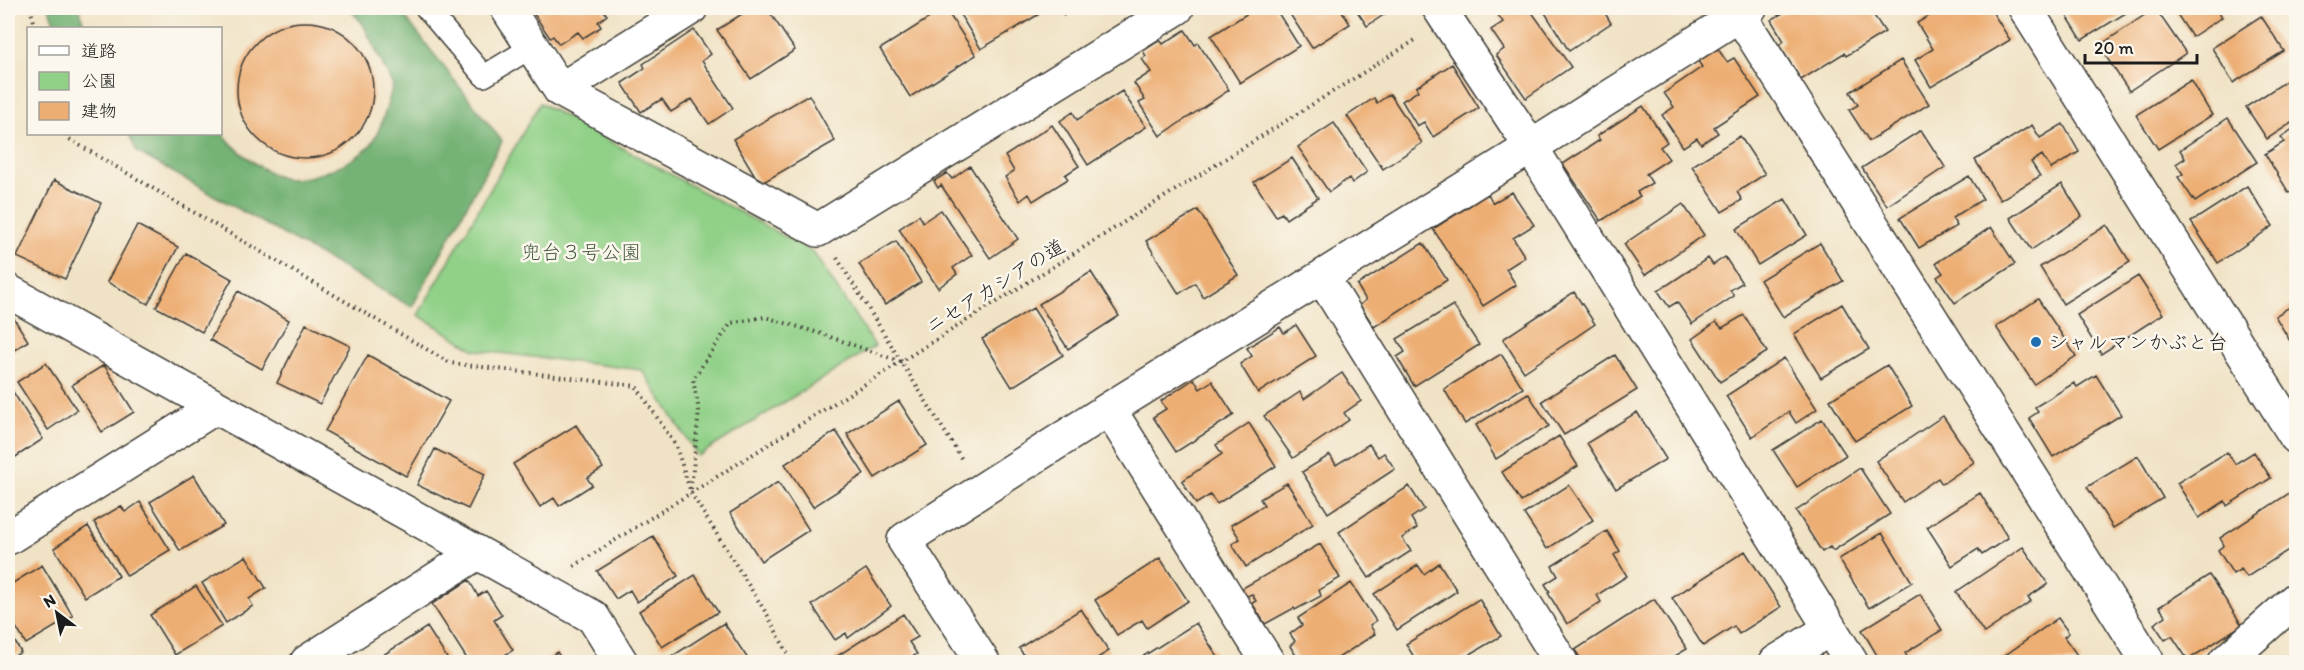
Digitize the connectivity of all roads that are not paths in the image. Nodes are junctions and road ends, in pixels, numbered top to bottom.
1 (426, 8) edge
2 (507, 8) edge
3 (691, 8) edge
4 (1177, 8) edge
5 (2025, 8) edge
6 (1745, 11) edge
7 (1443, 14) edge
8 (532, 47) junction
9 (560, 90) junction
10 (1531, 147) junction
11 (1322, 277) junction
12 (8, 291) edge
13 (216, 407) junction
14 (1109, 409) junction
15 (2296, 437) edge
16 (8, 538) edge
17 (477, 553) junction
18 (2296, 599) edge
19 (1830, 629) junction
20 (312, 661) edge
21 (621, 663) edge
22 (983, 663) edge
23 (1268, 663) edge
24 (1561, 663) edge
25 (1776, 663) edge
26 (1851, 663) edge
27 (2148, 663) edge
28 (2224, 663) edge

1 - 8 lane
2 - 8 street
3 - 9 street
4 - 9 street
5 - 15 street
6 - 10 street
6 - 27 street
7 - 10 street
8 - 9 street
10 - 11 street
10 - 19 street
11 - 14 street
11 - 24 street
12 - 13 street
13 - 16 street
13 - 17 street
14 - 22 street
14 - 23 street
17 - 20 street
17 - 21 street
18 - 28 street
19 - 25 street
19 - 26 street

